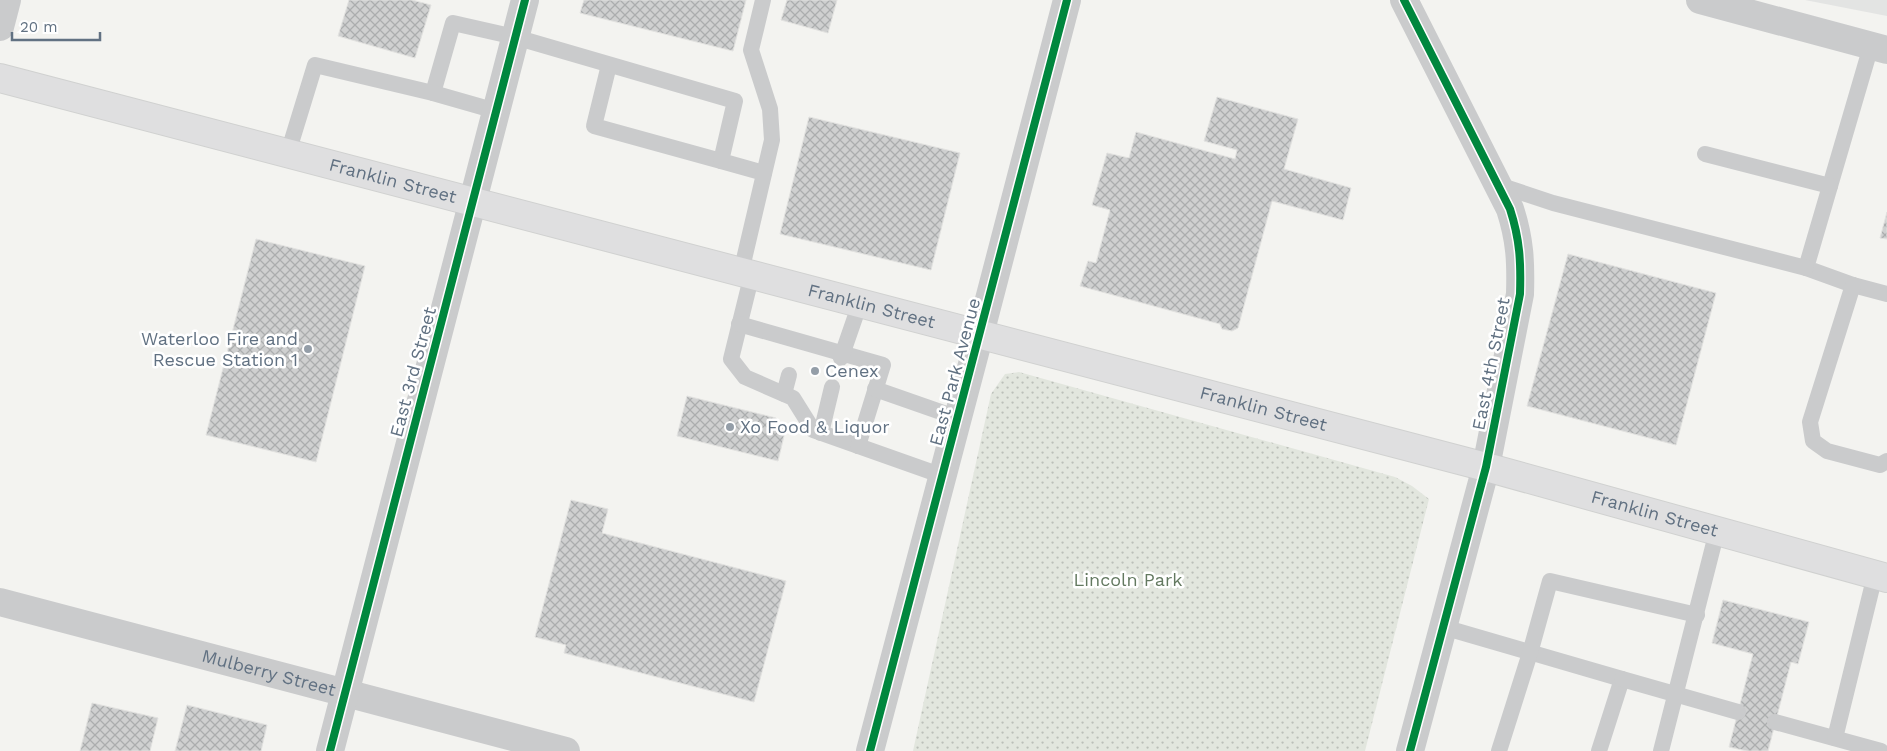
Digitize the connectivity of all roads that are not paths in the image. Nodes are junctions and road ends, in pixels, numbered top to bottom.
1 (7, 0) edge
2 (525, 0) edge
3 (763, 0) edge
4 (1067, 0) edge
5 (1404, 0) edge
6 (1700, 0) edge
7 (0, 27) edge
8 (515, 37) junction
9 (1879, 48) edge
10 (609, 64) junction
11 (0, 78) edge
12 (433, 93) junction
13 (496, 111) junction
14 (288, 153) junction
15 (1705, 154) dead end
16 (721, 161) junction
17 (764, 173) junction
18 (1499, 185) junction
19 (1830, 186) junction
20 (473, 202) junction
21 (1806, 268) junction
22 (746, 273) junction
23 (1853, 285) junction
24 (1887, 294) edge
25 (860, 303) junction
26 (739, 324) junction
27 (980, 334) junction
28 (842, 356) junction
29 (789, 376) dead end
30 (832, 387) dead end
31 (876, 389) junction
32 (784, 394) junction
33 (958, 418) junction
34 (821, 433) junction
35 (858, 446) junction
36 (1887, 461) edge
37 (1486, 467) junction
38 (943, 476) junction
39 (1717, 531) junction
40 (1881, 576) edge
41 (0, 602) edge
42 (1697, 615) junction
43 (1443, 627) junction
44 (1530, 653) junction
45 (1622, 679) junction
46 (345, 693) junction
47 (1676, 694) junction
48 (1738, 712) dead end
49 (1775, 722) dead end
50 (1835, 738) junction
51 (330, 751) edge
52 (566, 751) edge
53 (870, 751) edge
54 (1410, 751) edge
55 (1499, 751) edge
56 (1599, 751) edge
57 (1661, 751) edge
58 (1881, 751) edge

1 - 7 street
2 - 8 street, East 3rd Street
3 - 17 lane
4 - 27 street, East Park Avenue
5 - 18 street, East 4th Street
6 - 9 street
8 - 10 lane
8 - 12 lane
8 - 13 street, East 3rd Street
9 - 19 lane
10 - 16 lane
10 - 16 lane
11 - 14 main road, Franklin Street
12 - 13 lane
12 - 14 lane
13 - 20 street, East 3rd Street
14 - 20 main road, Franklin Street
15 - 19 lane
16 - 17 lane
17 - 22 lane
18 - 21 lane
18 - 37 street, East 4th Street
19 - 21 lane
20 - 22 main road, Franklin Street
20 - 46 street, East 3rd Street
21 - 23 lane
22 - 25 main road, Franklin Street
22 - 26 lane
23 - 24 lane
23 - 36 lane
25 - 27 main road, Franklin Street
25 - 28 lane
26 - 28 lane
26 - 32 lane
27 - 33 street, East Park Avenue
27 - 37 main road, Franklin Street
28 - 31 lane
29 - 32 lane
30 - 34 lane
31 - 33 lane
31 - 35 lane
32 - 34 lane
33 - 38 street, East Park Avenue
34 - 35 lane
35 - 38 lane
37 - 39 main road, Franklin Street
37 - 43 street, East 4th Street
38 - 53 street, East Park Avenue
39 - 40 main road, Franklin Street
39 - 42 lane
40 - 50 lane
41 - 46 street, Mulberry Street
42 - 44 lane
42 - 47 lane
43 - 44 lane
43 - 54 street, East 4th Street
44 - 45 lane
44 - 55 lane
45 - 47 lane
45 - 56 lane
46 - 51 street, East 3rd Street
46 - 52 street, Mulberry Street
47 - 48 lane
47 - 57 lane
49 - 50 lane
50 - 58 lane

